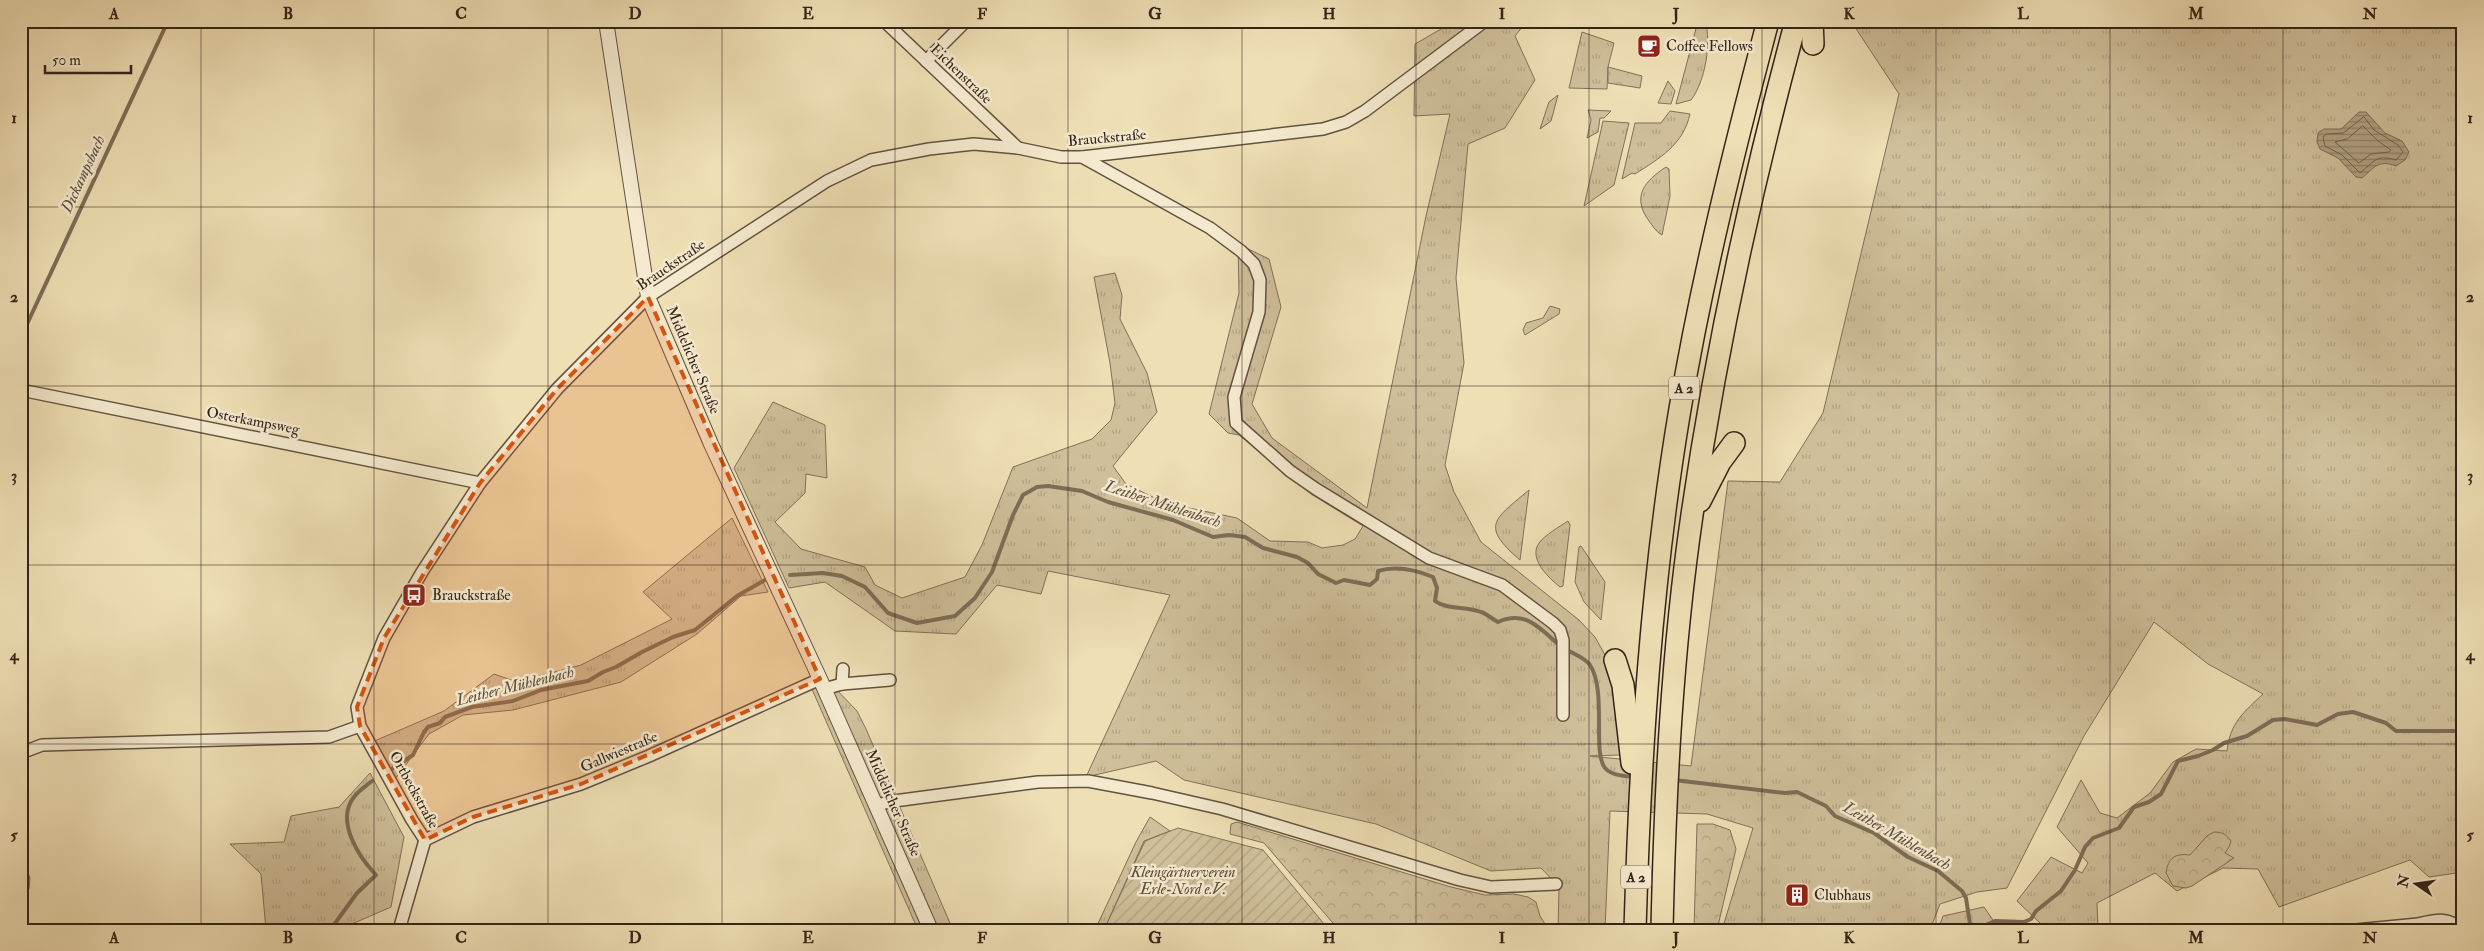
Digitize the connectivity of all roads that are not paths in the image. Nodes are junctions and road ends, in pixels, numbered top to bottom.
1 (606, 21) edge
2 (884, 21) edge
3 (966, 21) edge
4 (1485, 21) edge
5 (1768, 21) edge
6 (1796, 21) edge
7 (1812, 21) edge
8 (1813, 44) dead end
9 (926, 61) junction
10 (1018, 148) junction
11 (1082, 157) junction
12 (648, 297) junction
13 (21, 390) edge
14 (1734, 442) dead end
15 (480, 482) junction
16 (1692, 516) junction
17 (1615, 660) dead end
18 (843, 669) dead end
19 (890, 680) dead end
20 (822, 684) junction
21 (842, 684) junction
22 (1563, 716) dead end
23 (360, 726) junction
24 (21, 753) edge
25 (1636, 761) junction
26 (876, 805) junction
27 (426, 840) junction
28 (1556, 884) dead end
29 (2418, 927) edge
30 (399, 930) edge
31 (931, 930) edge
32 (1635, 930) edge
33 (1662, 930) edge
34 (2356, 930) edge
35 (2461, 930) edge

1 - 12 street, Middelicher Straße
2 - 9 street, Eichenstraße
3 - 9 street
4 - 11 street, Brauckstraße
5 - 25 highway, A 2
6 - 16 highway, A 2
7 - 8 highway
9 - 10 street, Eichenstraße
10 - 11 street, Brauckstraße
10 - 12 street, Brauckstraße
11 - 22 street
12 - 15 street, Brauckstraße
12 - 20 street, Middelicher Straße
13 - 15 street, Osterkampsweg
14 - 16 highway
15 - 23 street, Brauckstraße
16 - 33 highway, A 2
17 - 25 highway
18 - 21 street
19 - 21 street
20 - 21 street
20 - 26 street, Middelicher Straße
20 - 27 street, Gallwiestraße
23 - 24 street
23 - 27 street, Ortbeckstraße
25 - 32 highway, A 2
26 - 28 street
26 - 31 street, Middelicher Straße
27 - 30 street, Ortbeckstraße
29 - 34 street
29 - 35 street

